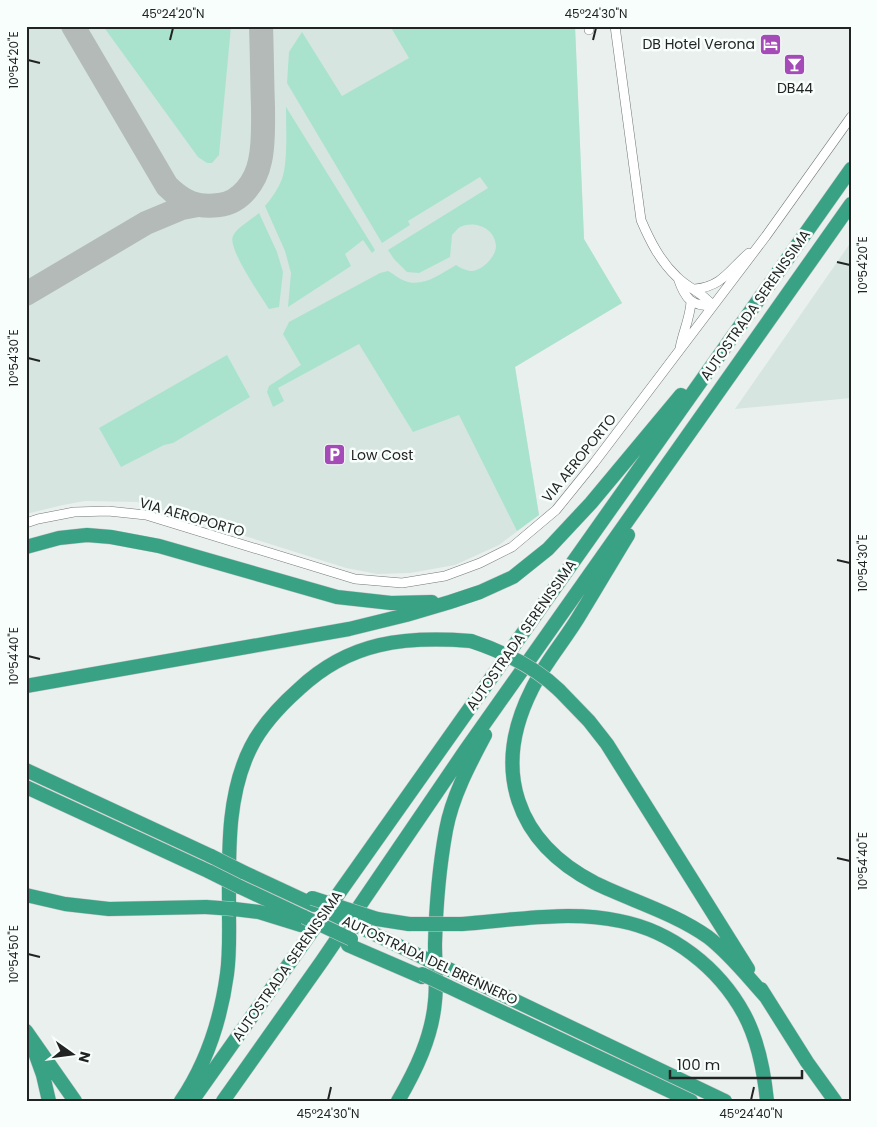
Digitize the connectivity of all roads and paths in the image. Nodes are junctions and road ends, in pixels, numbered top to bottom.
1 (615, 26) edge
2 (851, 117) edge
3 (851, 170) edge
4 (851, 204) edge
5 (766, 236) junction
6 (678, 278) junction
7 (695, 289) junction
8 (691, 302) junction
9 (713, 306) junction
10 (746, 318) junction
11 (679, 351) junction
12 (699, 420) junction
13 (26, 523) edge
14 (26, 547) edge
15 (450, 602) junction
16 (513, 682) junction
17 (26, 686) edge
18 (26, 770) edge
19 (26, 787) edge
20 (26, 895) edge
21 (313, 902) junction
22 (302, 921) junction
23 (766, 997) junction
24 (26, 1031) edge
25 (49, 1101) edge
26 (75, 1101) edge
27 (181, 1101) edge
28 (192, 1101) edge
29 (223, 1101) edge
30 (398, 1101) edge
31 (691, 1101) edge
32 (725, 1101) edge
33 (767, 1101) edge
34 (835, 1101) edge

1 - 6 street
2 - 5 street, VIA AEROPORTO
3 - 10 highway, AUTOSTRADA SERENISSIMA
4 - 12 highway, AUTOSTRADA SERENISSIMA
5 - 7 street
5 - 9 street, VIA AEROPORTO
6 - 7 street
6 - 8 street
7 - 9 street
8 - 9 street
8 - 11 street
9 - 11 street, VIA AEROPORTO
10 - 15 highway
10 - 28 highway, AUTOSTRADA SERENISSIMA
11 - 13 street, VIA AEROPORTO
12 - 16 highway, AUTOSTRADA SERENISSIMA
12 - 23 highway
14 - 15 highway
15 - 17 highway
16 - 29 highway, AUTOSTRADA SERENISSIMA
16 - 30 highway
18 - 21 highway, bridge
19 - 22 highway, AUTOSTRADA DEL BRENNERO, bridge
20 - 22 highway, bridge
21 - 32 highway, AUTOSTRADA DEL BRENNERO, bridge
21 - 33 highway, bridge
22 - 31 highway, AUTOSTRADA DEL BRENNERO, bridge
23 - 27 highway, bridge
23 - 34 highway
24 - 25 highway
24 - 26 highway

